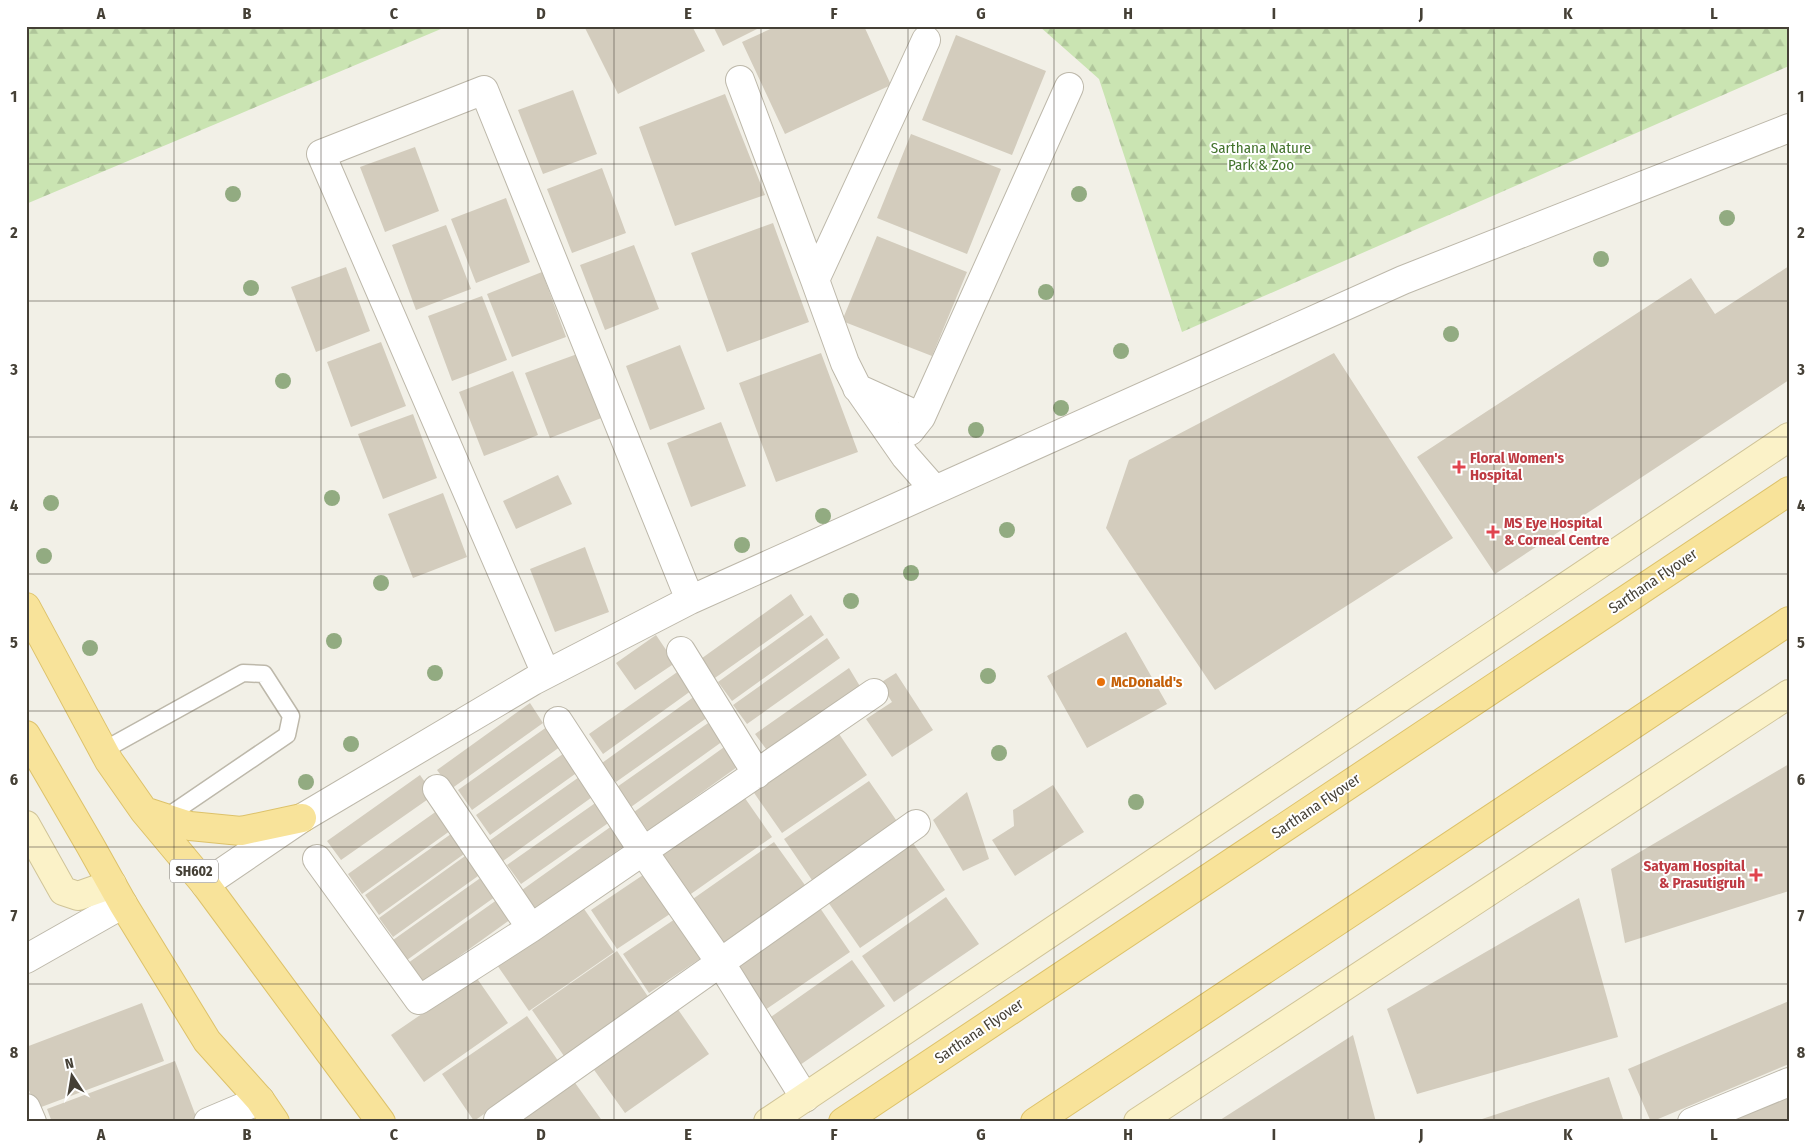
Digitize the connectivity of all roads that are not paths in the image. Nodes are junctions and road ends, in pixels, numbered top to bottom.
1 (926, 40) dead end
2 (740, 80) dead end
3 (1069, 87) dead end
4 (1789, 128) edge
5 (816, 280) junction
6 (857, 387) junction
7 (921, 417) junction
8 (1789, 437) edge
9 (898, 445) junction
10 (934, 489) junction
11 (1789, 490) edge
12 (690, 600) junction
13 (26, 607) edge
14 (1789, 621) edge
15 (681, 651) dead end
16 (546, 674) junction
17 (874, 693) dead end
18 (1789, 694) edge
19 (558, 720) dead end
20 (26, 735) edge
21 (104, 750) junction
22 (757, 774) junction
23 (437, 789) dead end
24 (155, 815) junction
25 (302, 818) junction
26 (916, 824) dead end
27 (26, 825) edge
28 (643, 850) junction
29 (318, 859) dead end
30 (205, 884) junction
31 (117, 894) junction
32 (531, 928) junction
33 (26, 959) edge
34 (720, 962) junction
35 (1789, 1082) edge
36 (805, 1098) junction
37 (26, 1108) edge
38 (267, 1111) edge
39 (498, 1120) dead end
40 (32, 1122) edge
41 (208, 1122) edge
42 (381, 1122) edge
43 (768, 1122) edge
44 (843, 1122) edge
45 (1035, 1122) edge
46 (1138, 1122) edge
47 (1692, 1122) edge

1 - 5 street
2 - 5 street
3 - 7 street
4 - 10 street
5 - 6 street
6 - 7 street
6 - 9 street
7 - 9 street
8 - 36 street
9 - 10 street
10 - 12 street
11 - 44 main road, Sarthana Flyover
12 - 16 street
12 - 16 street
13 - 21 main road, SH602
14 - 45 main road
15 - 22 street
16 - 25 street
17 - 22 street
18 - 46 street
19 - 28 street
20 - 31 main road
21 - 24 main road, SH602
21 - 24 lane
22 - 28 street
23 - 32 street
24 - 25 main road
24 - 30 main road, SH602
25 - 30 street
26 - 34 street
27 - 31 street
28 - 32 street
28 - 34 street
29 - 32 street
30 - 42 main road, SH602
31 - 33 street
31 - 38 main road
34 - 36 street
34 - 39 street
35 - 47 street
36 - 43 street
37 - 40 street
38 - 41 street

